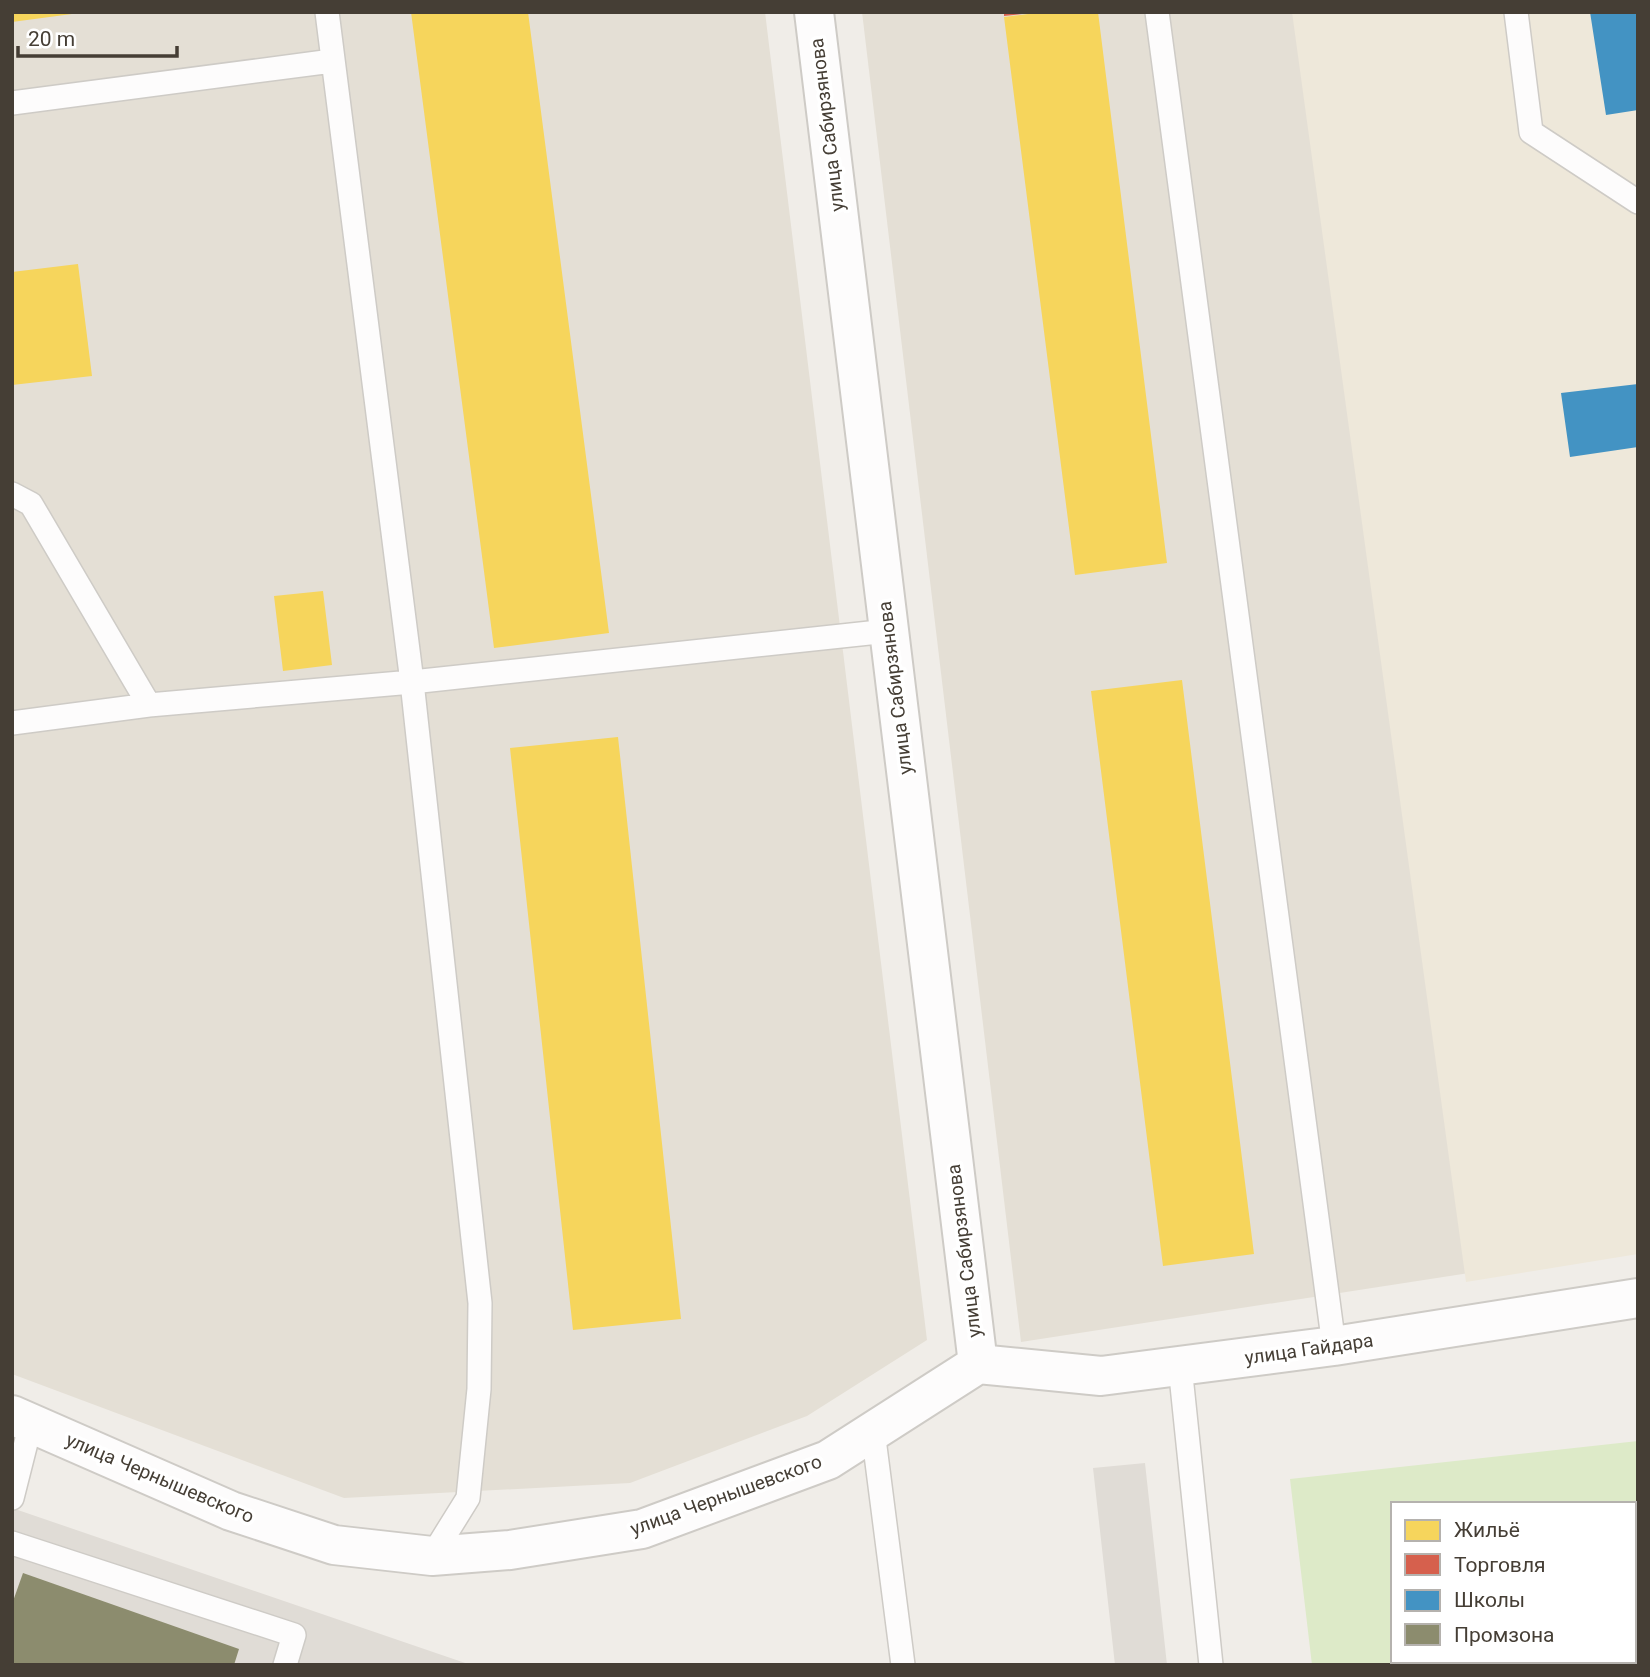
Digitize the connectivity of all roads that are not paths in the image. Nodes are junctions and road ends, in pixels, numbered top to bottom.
1 (327, 12) edge
2 (814, 12) edge
3 (1157, 12) edge
4 (1516, 12) edge
5 (332, 61) junction
6 (12, 103) edge
7 (1638, 202) edge
8 (12, 494) edge
9 (888, 631) junction
10 (412, 682) junction
11 (149, 705) junction
12 (12, 723) edge
13 (1638, 1298) edge
14 (1334, 1346) junction
15 (978, 1364) junction
16 (1180, 1366) junction
17 (22, 1419) edge
18 (873, 1431) junction
19 (12, 1498) edge
20 (12, 1543) edge
21 (432, 1556) junction
22 (285, 1665) edge
23 (903, 1665) edge
24 (1211, 1665) edge

1 - 5 lane
2 - 9 street, улица Сабирзянова
3 - 14 lane
4 - 7 lane
5 - 6 lane
5 - 10 lane
8 - 11 lane
9 - 10 lane
9 - 15 street, улица Сабирзянова
10 - 11 lane
10 - 21 lane
11 - 12 lane
13 - 14 street, улица Гайдара
14 - 16 street, улица Гайдара
15 - 16 street, улица Гайдара
15 - 18 street, улица Чернышевского
16 - 24 lane
17 - 19 lane
17 - 21 street, улица Чернышевского
18 - 21 street, улица Чернышевского
18 - 23 lane
20 - 22 lane

